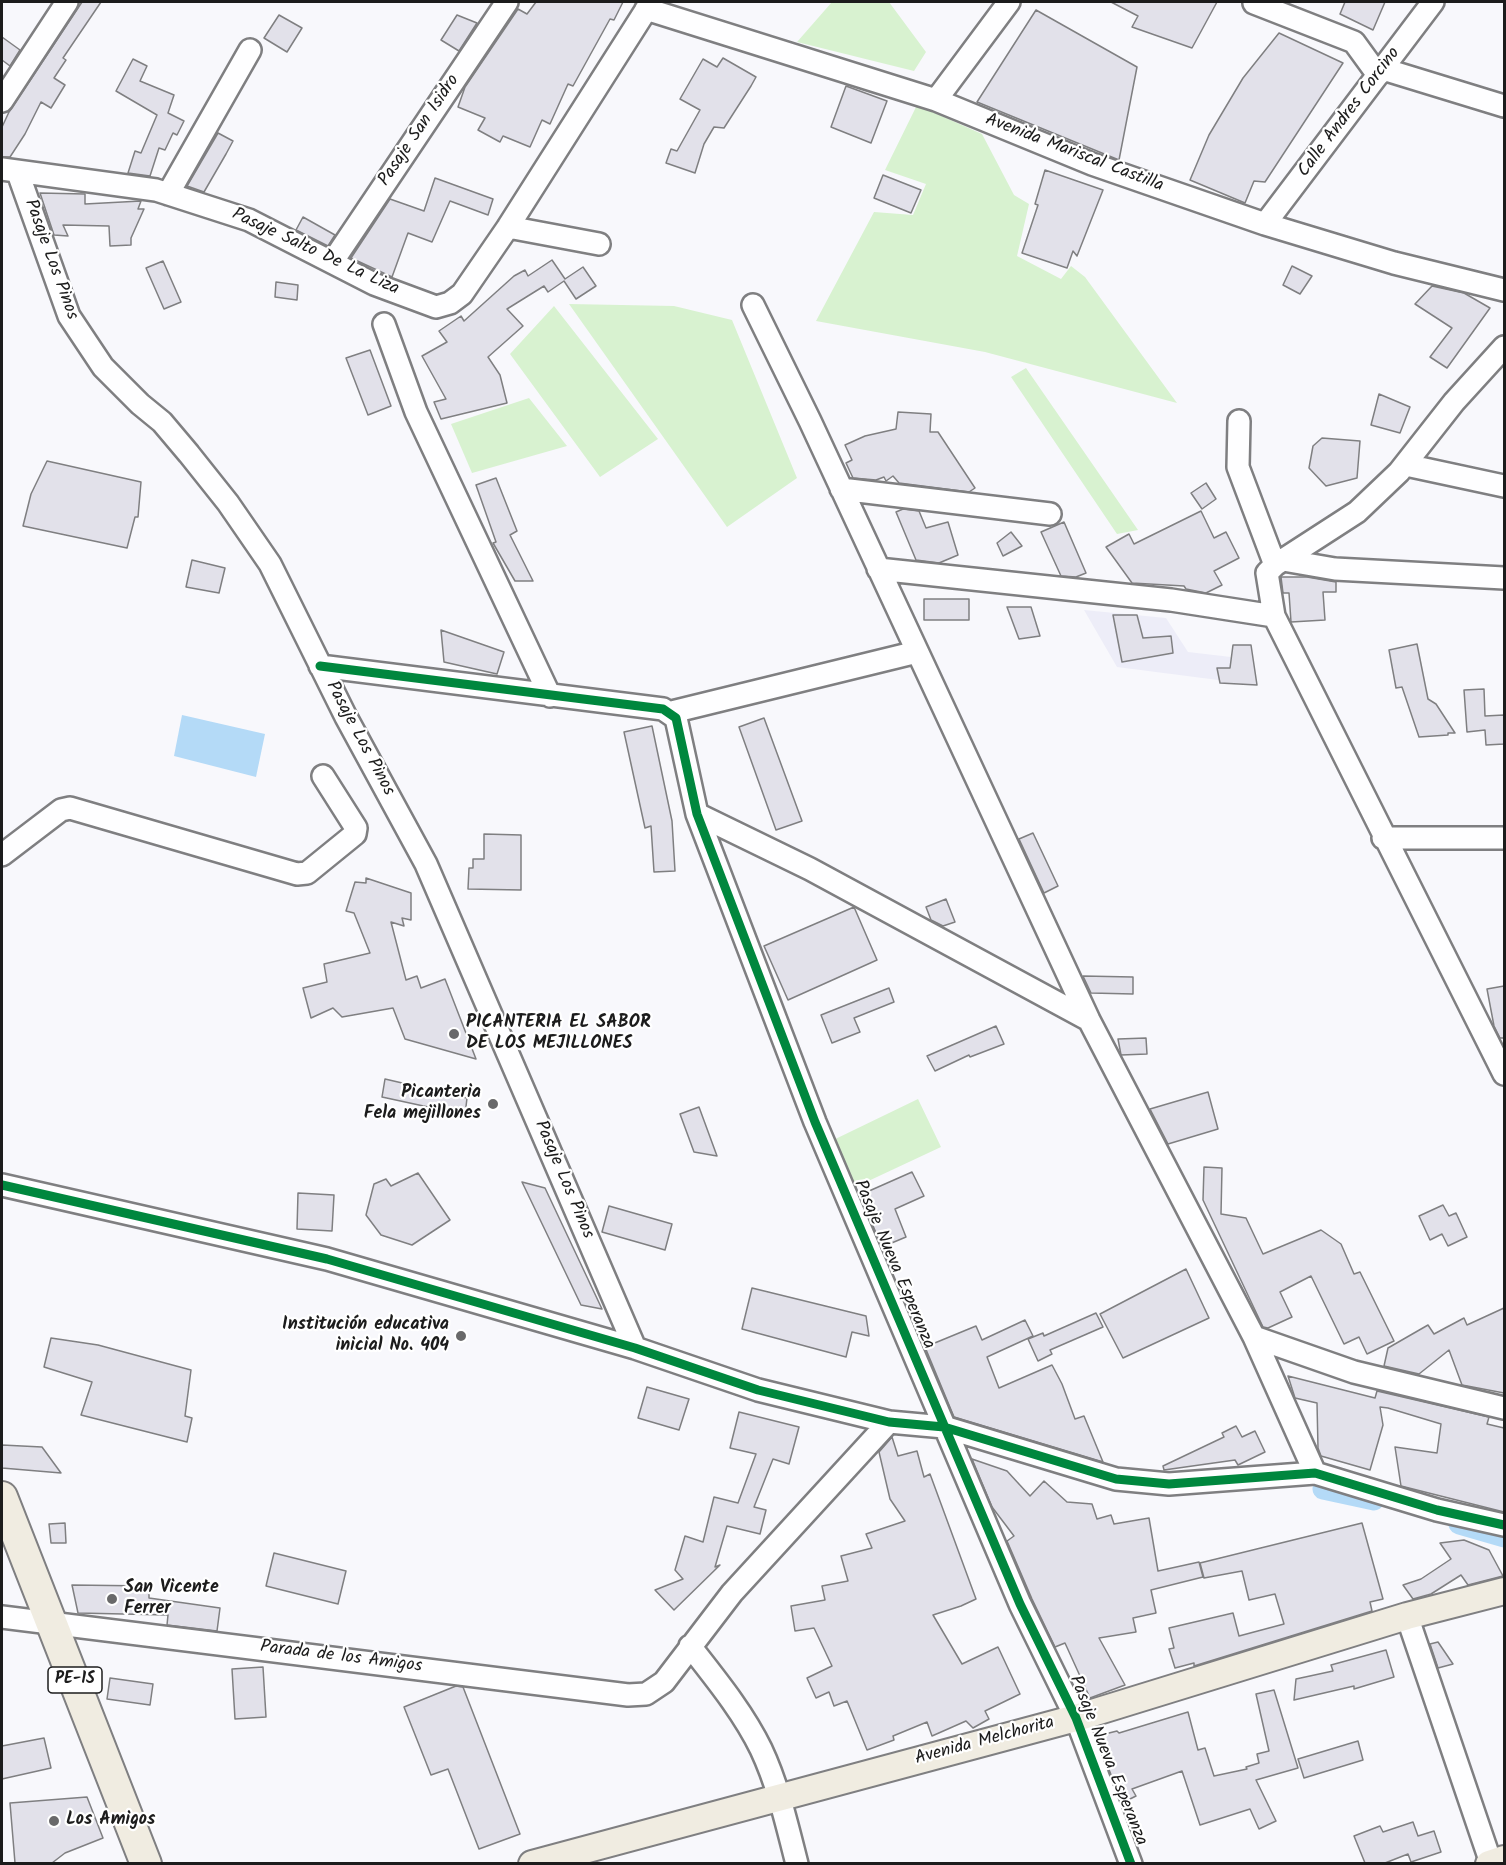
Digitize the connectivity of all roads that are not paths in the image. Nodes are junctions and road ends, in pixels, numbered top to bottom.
1 (67, 2) edge
2 (507, 2) edge
3 (1008, 2) edge
4 (1433, 2) edge
5 (1254, 3) edge
6 (648, 5) edge
7 (250, 50) dead end
8 (1381, 72) junction
9 (936, 100) junction
10 (2, 101) edge
11 (1504, 106) edge
12 (10, 171) edge
13 (168, 194) junction
14 (1265, 224) junction
15 (508, 227) junction
16 (599, 243) dead end
17 (333, 261) junction
18 (1504, 290) edge
19 (753, 305) dead end
20 (384, 324) dead end
21 (1504, 347) edge
22 (1239, 421) dead end
23 (1406, 465) junction
24 (1504, 486) edge
25 (841, 489) junction
26 (1050, 514) dead end
27 (1279, 562) junction
28 (878, 569) junction
29 (1504, 578) edge
30 (1274, 616) junction
31 (917, 652) junction
32 (320, 666) junction
33 (550, 696) junction
34 (672, 712) junction
35 (323, 776) dead end
36 (697, 814) junction
37 (1383, 838) junction
38 (1504, 838) edge
39 (2, 855) edge
40 (1089, 1020) junction
41 (1504, 1074) edge
42 (2, 1185) edge
43 (1254, 1337) junction
44 (635, 1348) junction
45 (1504, 1408) edge
46 (890, 1422) junction
47 (944, 1427) junction
48 (1315, 1473) junction
49 (2, 1497) edge
50 (1504, 1525) edge
51 (1504, 1591) edge
52 (1407, 1616) junction
53 (2, 1617) edge
54 (53, 1624) junction
55 (690, 1646) junction
56 (1076, 1718) junction
57 (779, 1797) junction
58 (1504, 1859) edge
59 (146, 1863) edge
60 (532, 1863) edge
61 (797, 1863) edge
62 (1131, 1863) edge
63 (1490, 1863) edge

1 - 10 street
2 - 17 street, Pasaje San Isidro
3 - 9 street
4 - 8 street, Calle Andres Corcino
5 - 8 street
6 - 9 street, Avenida Mariscal Castilla
6 - 15 street
7 - 13 street
8 - 11 street
8 - 14 street, Calle Andres Corcino
9 - 14 street, Avenida Mariscal Castilla
12 - 13 street, Pasaje Salto De La Liza
12 - 32 street, Pasaje Los Pinos
13 - 17 street, Pasaje Salto De La Liza
14 - 18 street, Avenida Mariscal Castilla
15 - 16 street
15 - 17 street, Pasaje Salto De La Liza
19 - 25 street
20 - 33 street
21 - 23 street
22 - 27 street
23 - 24 street
23 - 27 street
25 - 26 street
25 - 28 street
27 - 29 street
27 - 30 street
28 - 30 street
28 - 31 street
30 - 37 street
31 - 34 street
31 - 40 street
32 - 33 street
32 - 44 street, Pasaje Los Pinos
33 - 34 street
34 - 36 street, Pasaje Nueva Esperanza
35 - 39 street
36 - 40 street
36 - 47 street, Pasaje Nueva Esperanza
37 - 38 street
37 - 41 street
40 - 43 street
42 - 44 street
43 - 45 street
43 - 48 street
44 - 46 street
46 - 47 street
46 - 55 street
47 - 48 street
47 - 56 street, Pasaje Nueva Esperanza
48 - 50 street
49 - 54 highway, PE-1S
51 - 52 main road, Avenida Melchorita
52 - 56 main road, Avenida Melchorita
52 - 63 street
53 - 54 street, Parada de los Amigos
54 - 55 street, Parada de los Amigos
54 - 59 highway, PE-1S
55 - 57 street
56 - 57 main road, Avenida Melchorita
56 - 62 street, Pasaje Nueva Esperanza
57 - 60 main road, Avenida Melchorita
57 - 61 street
58 - 63 main road

